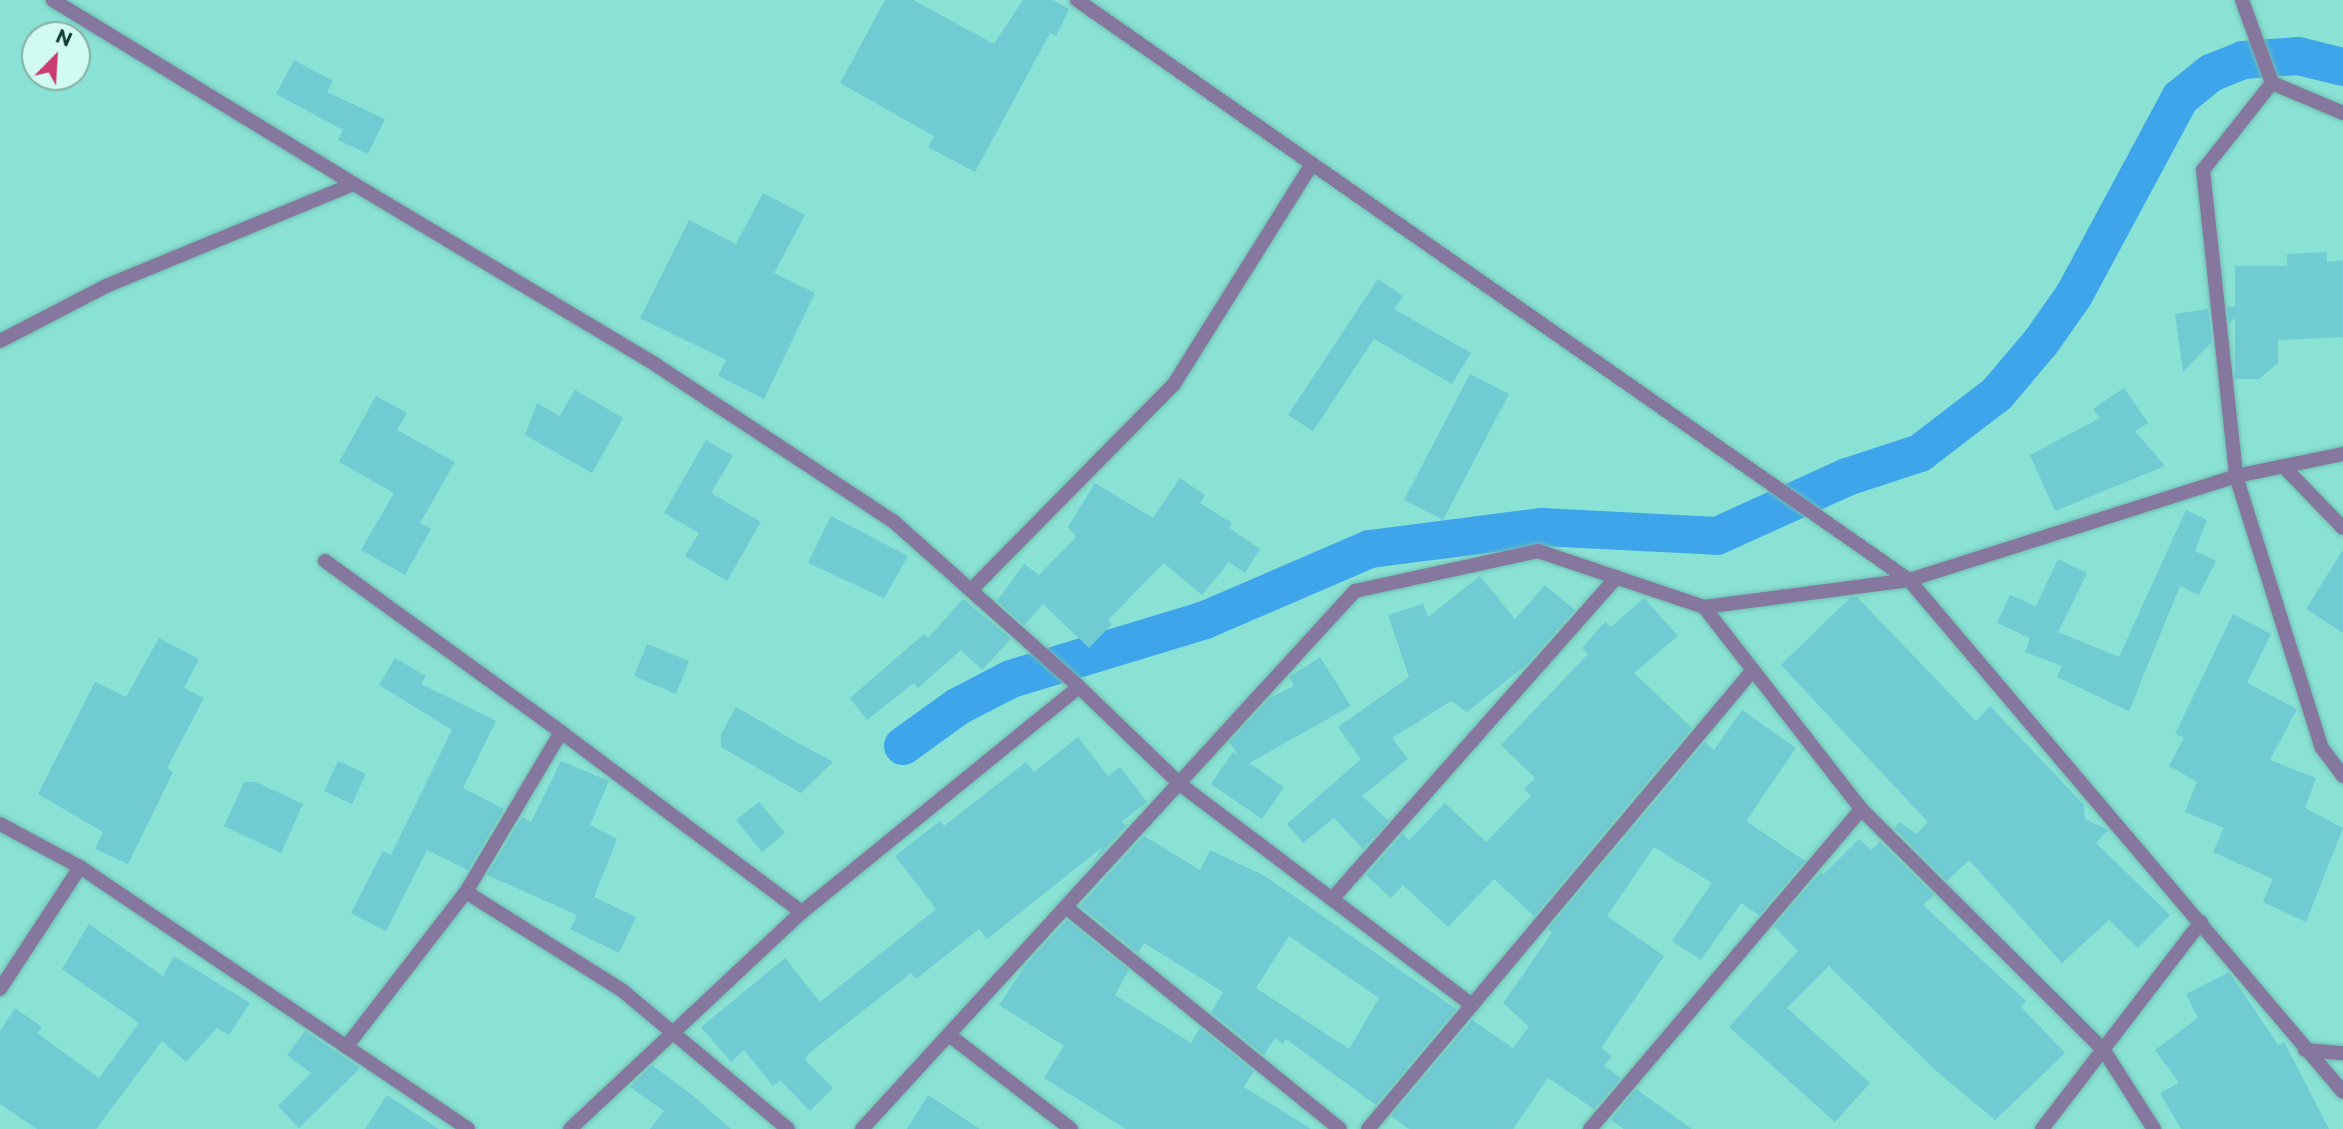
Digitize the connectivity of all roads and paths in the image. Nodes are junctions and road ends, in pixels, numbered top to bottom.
1 (53, 0) edge
2 (1077, 0) edge
3 (2242, 0) edge
4 (2271, 82) junction
5 (2343, 113) edge
6 (1311, 163) junction
7 (354, 184) junction
8 (0, 341) edge
9 (2343, 454) edge
10 (2283, 466) junction
11 (2236, 476) junction
12 (2343, 528) edge
13 (325, 561) dead end
14 (1616, 578) junction
15 (1909, 580) junction
16 (971, 590) junction
17 (1704, 607) junction
18 (1753, 670) junction
19 (1078, 686) junction
20 (562, 732) junction
21 (2343, 776) edge
22 (1181, 785) junction
23 (1861, 809) junction
24 (0, 824) edge
25 (80, 867) junction
26 (466, 892) junction
27 (1332, 899) junction
28 (1067, 908) junction
29 (802, 912) junction
30 (2201, 922) junction
31 (0, 989) edge
32 (1472, 1005) junction
33 (673, 1032) junction
34 (949, 1035) junction
35 (346, 1047) junction
36 (2103, 1049) junction
37 (2305, 1050) junction
38 (2343, 1053) edge
39 (2343, 1092) edge
40 (468, 1129) edge
41 (570, 1129) edge
42 (788, 1129) edge
43 (862, 1129) edge
44 (1071, 1129) edge
45 (1340, 1129) edge
46 (1368, 1129) edge
47 (1590, 1129) edge
48 (2042, 1129) edge
49 (2154, 1129) edge

1 - 7 street
2 - 6 street
3 - 4 street
4 - 5 street
4 - 11 street
6 - 15 street
6 - 16 street
7 - 8 street
7 - 16 street
9 - 10 street
10 - 11 street
10 - 12 street
11 - 15 street
11 - 21 street
13 - 20 street
14 - 17 street
14 - 22 street
14 - 27 street
15 - 17 street
15 - 30 street
16 - 19 street
17 - 18 street
18 - 23 street
18 - 32 street
19 - 22 street
19 - 29 street
20 - 26 street
20 - 29 street
22 - 27 street
22 - 28 street
23 - 36 street
23 - 47 street
24 - 25 street
25 - 31 street
25 - 35 street
26 - 33 street
26 - 35 street
27 - 32 street
28 - 34 street
28 - 45 street
29 - 33 street
30 - 36 street
30 - 37 street
32 - 46 street
33 - 41 street
33 - 42 street
34 - 43 street
34 - 44 street
35 - 40 street
36 - 48 street
36 - 49 street
37 - 38 street
37 - 39 street

